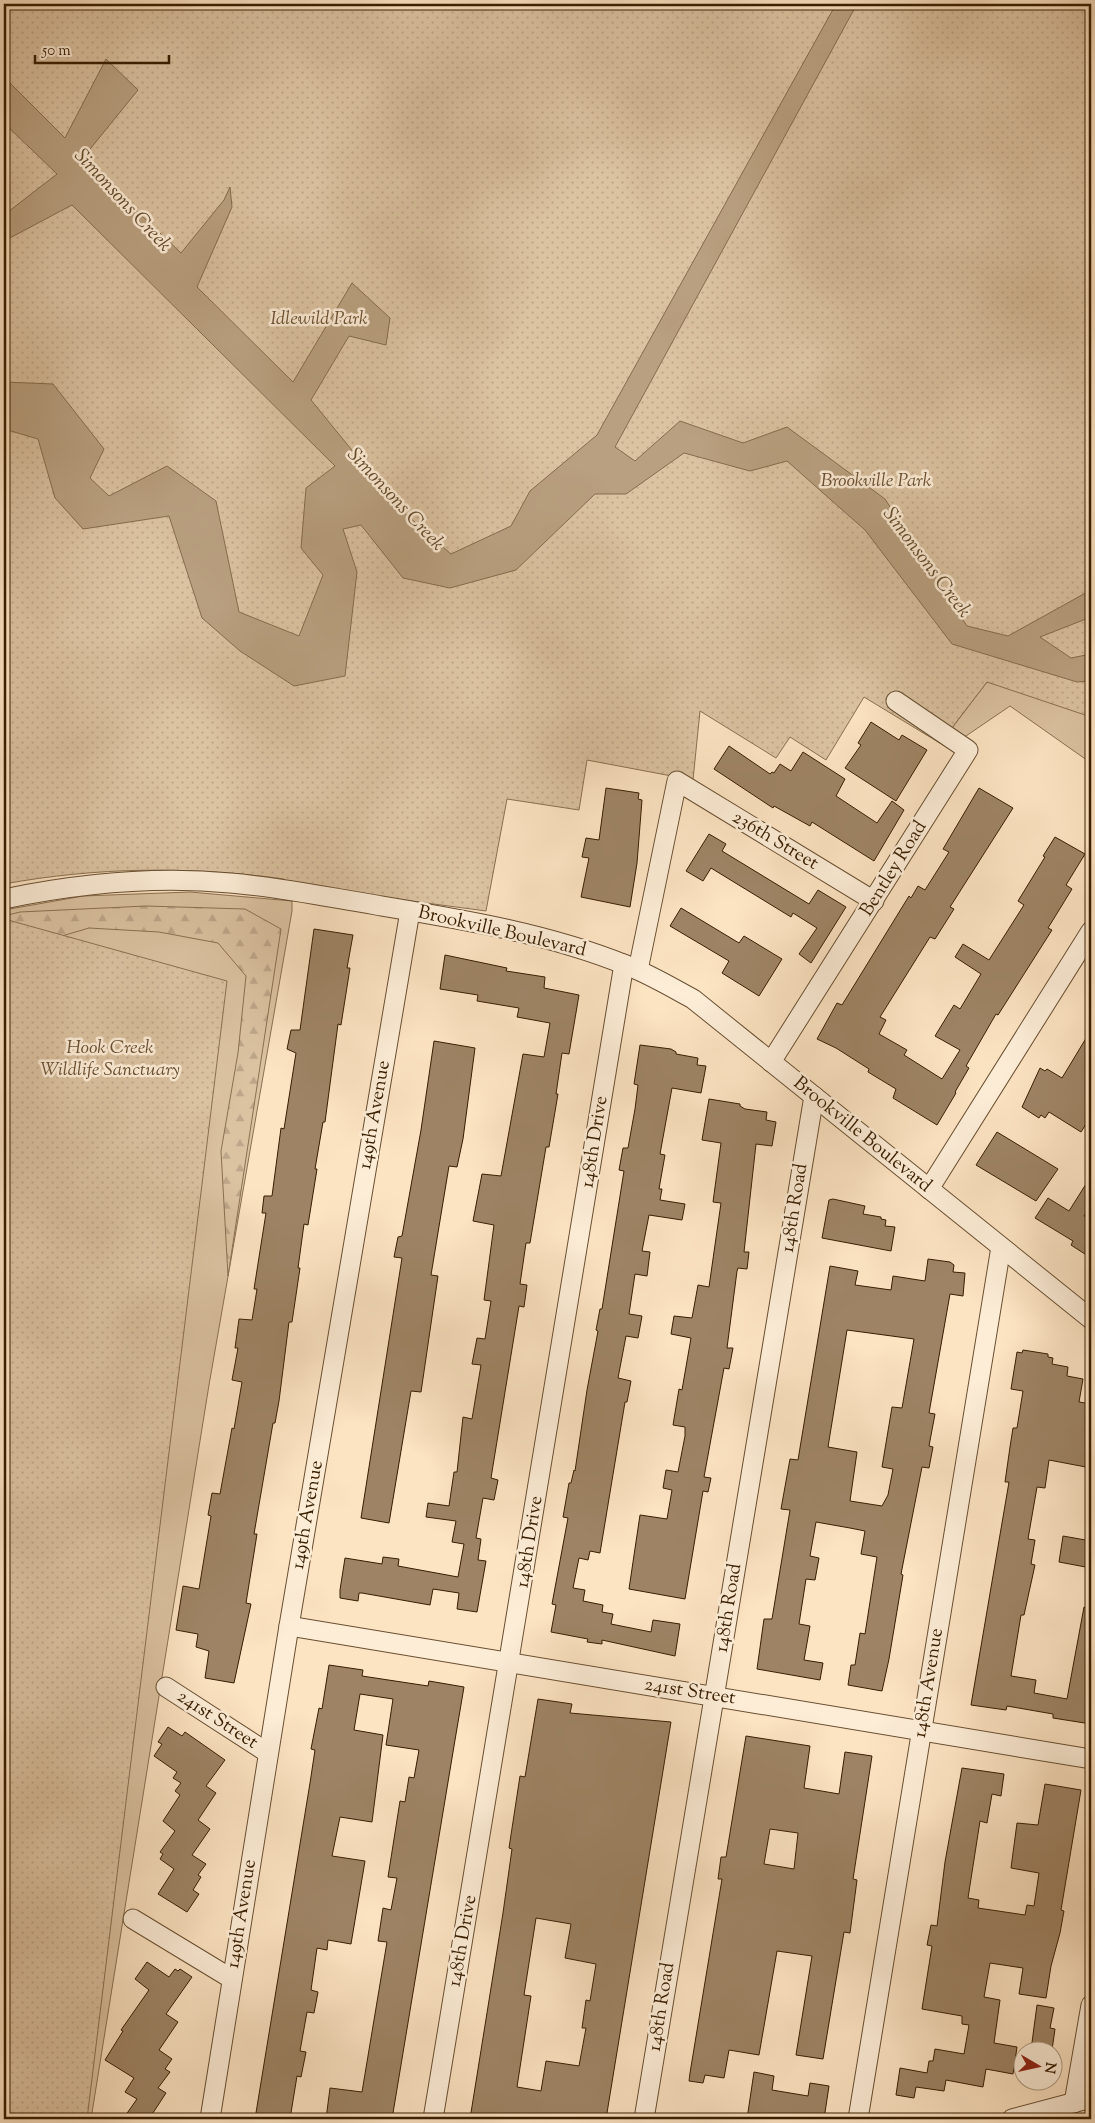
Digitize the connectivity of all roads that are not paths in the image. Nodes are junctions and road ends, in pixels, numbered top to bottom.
1 (896, 701) dead end
2 (677, 781) joint
3 (4, 899) edge
4 (874, 901) junction
5 (410, 911) junction
6 (1091, 931) edge
7 (631, 967) junction
8 (771, 1062) junction
9 (814, 1096) junction
10 (929, 1189) junction
11 (1001, 1247) junction
12 (1091, 1319) edge
13 (289, 1626) junction
14 (510, 1662) junction
15 (166, 1687) dead end
16 (714, 1696) junction
17 (922, 1730) junction
18 (268, 1753) junction
19 (1091, 1759) edge
20 (133, 1919) dead end
21 (232, 1979) junction
22 (1091, 2005) edge
23 (1083, 2101) edge
24 (210, 2119) edge
25 (433, 2119) edge
26 (644, 2119) edge
27 (858, 2119) edge
28 (1012, 2119) edge

1 - 4 street, Bentley Road
2 - 4 street, 236th Street
2 - 7 street, 148th Drive
3 - 5 street, Brookville Boulevard
4 - 8 street, Bentley Road
5 - 7 street, Brookville Boulevard
5 - 13 street, 149th Avenue
6 - 10 street
7 - 8 street, Brookville Boulevard
7 - 14 street, 148th Drive
8 - 9 street, Brookville Boulevard
9 - 10 street, Brookville Boulevard
9 - 16 street, 148th Road
10 - 11 street, Brookville Boulevard
11 - 12 street, Brookville Boulevard
11 - 17 street, 148th Avenue
13 - 14 street, 241st Street
13 - 18 street, 149th Avenue
14 - 16 street, 241st Street
14 - 25 street, 148th Drive
15 - 18 street, 241st Street
16 - 17 street, 241st Street
16 - 26 street, 148th Road
17 - 19 street, 241st Street
17 - 27 street, 148th Avenue
18 - 21 street, 149th Avenue
20 - 21 street
21 - 24 street, 149th Avenue
22 - 23 street
23 - 28 street

